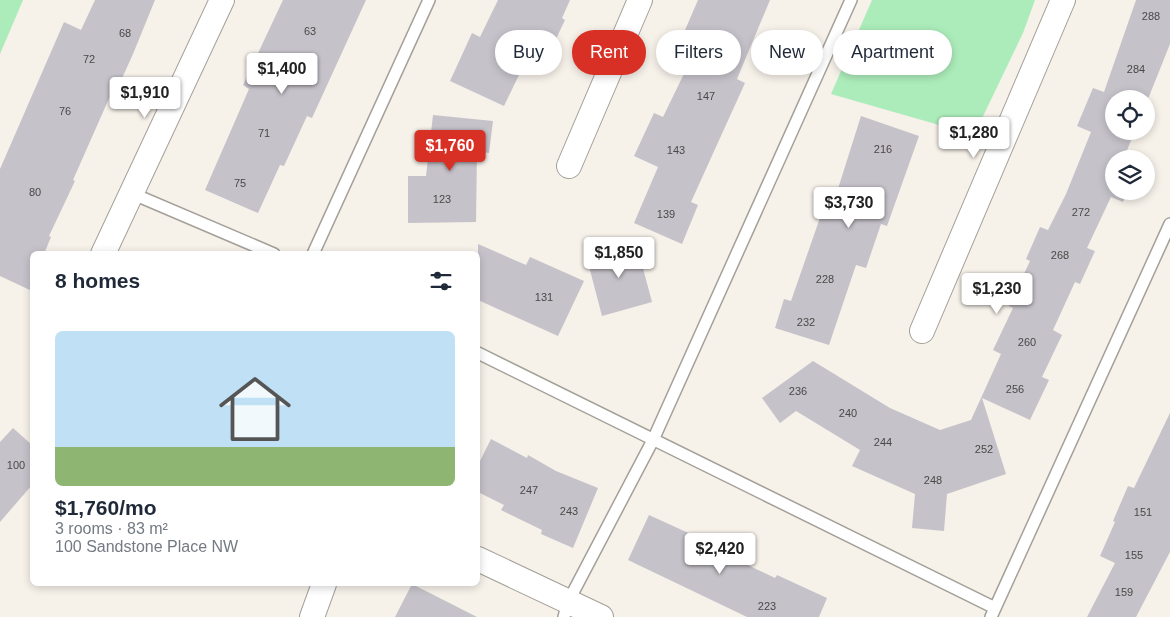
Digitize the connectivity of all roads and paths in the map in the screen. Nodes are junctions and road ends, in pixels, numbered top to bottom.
1 (222, 0) edge
2 (429, 0) edge
3 (640, 0) edge
4 (851, 0) edge
5 (1063, 0) edge
6 (569, 166) dead end
7 (131, 194) junction
8 (1170, 224) edge
9 (104, 251) edge
10 (267, 251) edge
11 (314, 251) edge
12 (922, 331) dead end
13 (480, 353) edge
14 (653, 440) junction
15 (480, 560) edge
16 (323, 586) edge
17 (566, 609) edge
18 (993, 612) edge
19 (312, 617) edge
20 (601, 617) edge

1 - 7 street
2 - 11 lane
3 - 6 street
4 - 14 lane
5 - 12 street
7 - 9 street
7 - 10 lane
8 - 18 lane
13 - 14 lane
14 - 17 lane
14 - 18 lane
15 - 17 street
16 - 19 street
17 - 20 street

